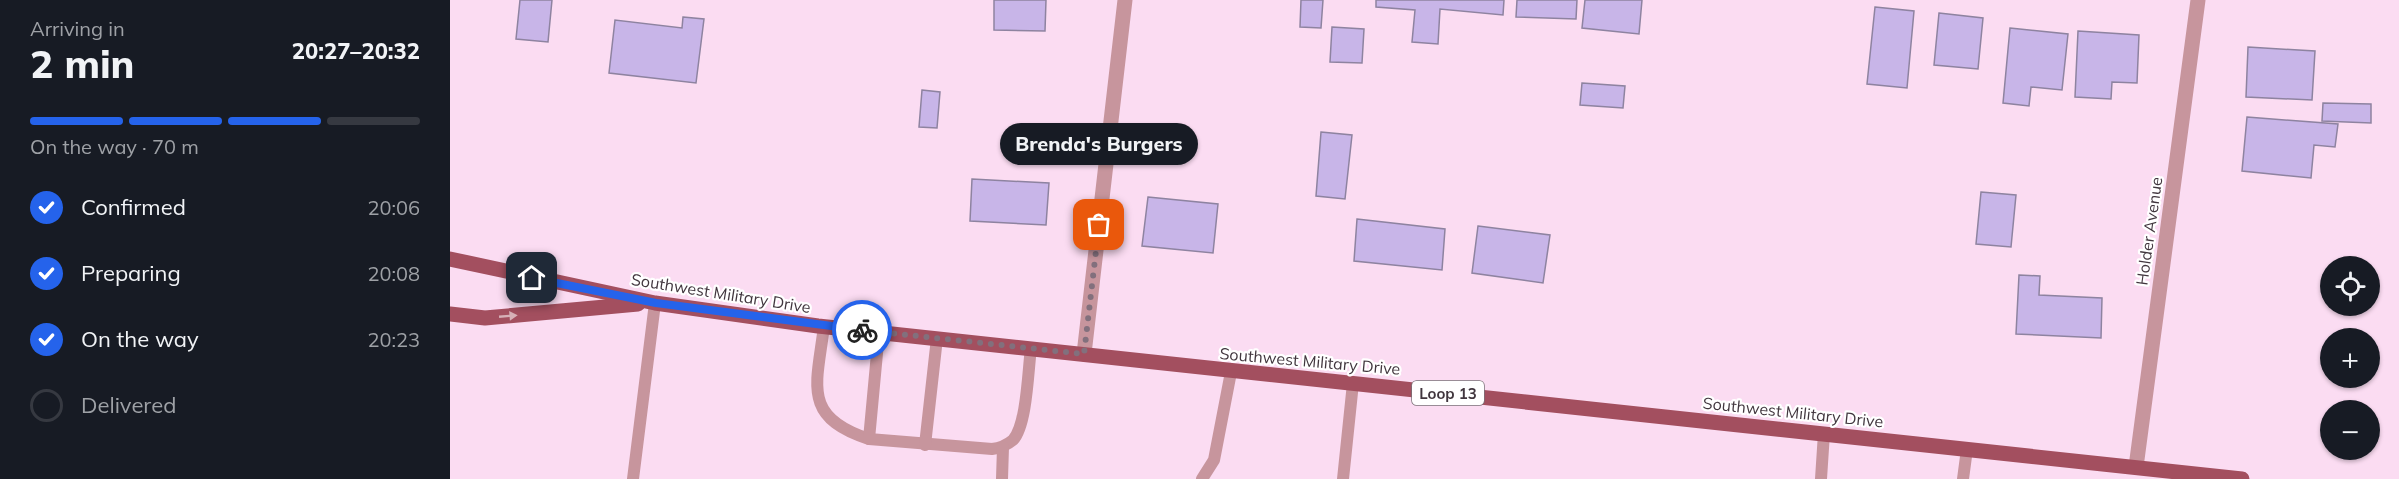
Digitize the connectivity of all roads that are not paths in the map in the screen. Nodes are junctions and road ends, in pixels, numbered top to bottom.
1 (1125, 0) edge
2 (2198, 0) edge
3 (450, 259) edge
4 (656, 303) junction
5 (450, 315) edge
6 (824, 326) junction
7 (879, 332) junction
8 (937, 338) junction
9 (1031, 348) junction
10 (1084, 354) junction
11 (1231, 372) junction
12 (1353, 382) junction
13 (1824, 434) junction
14 (869, 439) junction
15 (925, 445) junction
16 (1003, 447) junction
17 (1967, 449) junction
18 (2136, 467) junction
19 (633, 479) edge
20 (1002, 479) edge
21 (1202, 479) edge
22 (1343, 479) edge
23 (1821, 479) edge
24 (1963, 479) edge
25 (2241, 479) edge

1 - 10 street
2 - 18 street, Holder Avenue
3 - 4 main road, Southwest Military Drive / Loop 13
5 -> 4 main road
4 - 6 main road, Southwest Military Drive / Loop 13
4 - 19 lane
6 - 7 main road, Southwest Military Drive / Loop 13
6 - 14 lane
7 - 8 main road, Southwest Military Drive / Loop 13
7 - 14 lane
8 - 9 main road, Southwest Military Drive / Loop 13
8 - 15 lane
9 - 10 main road, Southwest Military Drive / Loop 13
9 - 16 lane
10 - 11 main road, Southwest Military Drive / Loop 13
11 - 12 main road, Southwest Military Drive / Loop 13
11 - 21 lane
12 - 13 main road, Southwest Military Drive / Loop 13
12 - 22 lane
13 - 17 main road, Southwest Military Drive / Loop 13
13 - 23 lane
14 - 15 lane
15 - 16 lane
16 - 20 lane
17 - 18 main road, Southwest Military Drive / Loop 13
17 - 24 lane
18 - 25 main road, Southwest Military Drive / Loop 13

